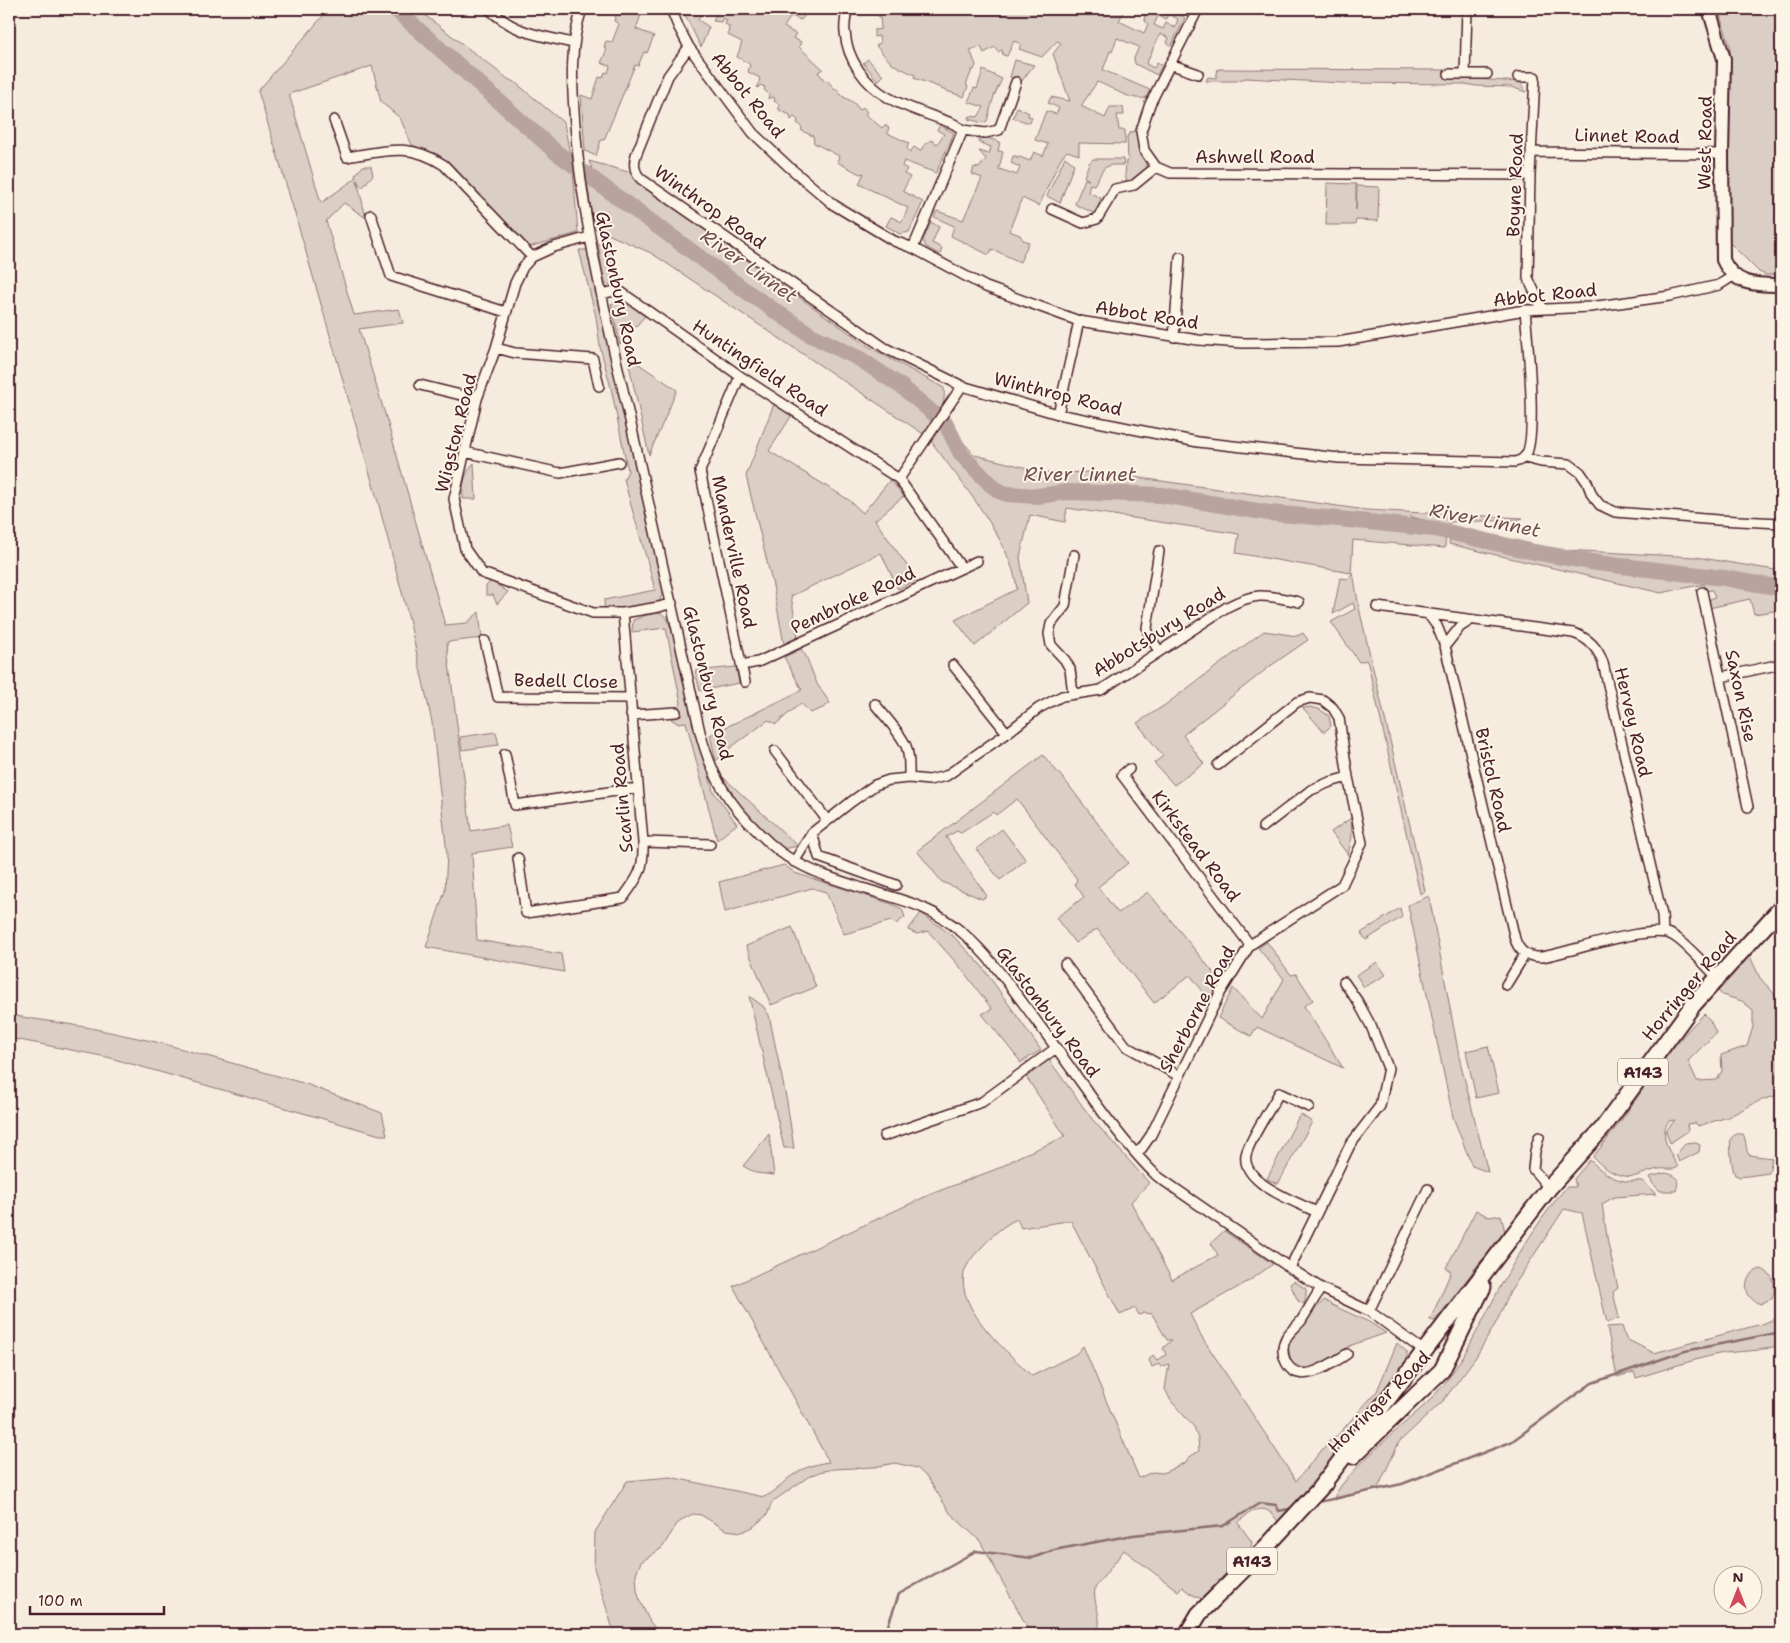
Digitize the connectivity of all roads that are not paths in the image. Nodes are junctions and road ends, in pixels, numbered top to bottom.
1 (489, 9) edge
2 (582, 9) edge
3 (671, 9) edge
4 (847, 9) edge
5 (1198, 9) edge
6 (1467, 9) edge
7 (1709, 9) edge
8 (573, 43) junction
9 (689, 47) junction
10 (1170, 64) junction
11 (1198, 74) dead end
12 (1449, 74) dead end
13 (1465, 74) junction
14 (1487, 74) dead end
15 (1518, 77) dead end
16 (1016, 82) dead end
17 (334, 120) dead end
18 (963, 130) junction
19 (1532, 152) junction
20 (1722, 154) junction
21 (1156, 168) junction
22 (1530, 175) junction
23 (1052, 210) dead end
24 (371, 214) dead end
25 (589, 237) junction
26 (913, 248) junction
27 (532, 257) junction
28 (1180, 257) dead end
29 (1733, 276) junction
30 (1781, 285) edge
31 (602, 294) junction
32 (1542, 308) junction
33 (1526, 310) junction
34 (506, 312) junction
35 (1079, 321) junction
36 (1174, 337) junction
37 (496, 348) junction
38 (740, 376) junction
39 (420, 385) dead end
40 (599, 386) dead end
41 (962, 386) junction
42 (477, 399) junction
43 (1058, 414) junction
44 (465, 452) junction
45 (1525, 458) junction
46 (619, 462) dead end
47 (899, 479) junction
48 (1781, 523) edge
49 (1159, 551) dead end
50 (1074, 555) dead end
51 (977, 560) dead end
52 (961, 567) junction
53 (1702, 592) dead end
54 (1299, 602) dead end
55 (672, 603) junction
56 (1376, 606) dead end
57 (623, 613) junction
58 (1428, 614) junction
59 (1471, 620) junction
60 (485, 641) dead end
61 (1445, 646) junction
62 (1159, 651) junction
63 (1781, 664) edge
64 (742, 665) junction
65 (953, 665) dead end
66 (1721, 677) junction
67 (745, 682) dead end
68 (1073, 694) junction
69 (630, 698) junction
70 (875, 704) dead end
71 (632, 714) junction
72 (673, 715) dead end
73 (1007, 733) junction
74 (775, 751) dead end
75 (506, 754) dead end
76 (1218, 765) dead end
77 (1129, 770) dead end
78 (1348, 777) junction
79 (909, 778) junction
80 (638, 788) junction
81 (1748, 807) dead end
82 (827, 820) junction
83 (1263, 827) dead end
84 (812, 833) junction
85 (643, 842) junction
86 (710, 844) dead end
87 (518, 858) dead end
88 (794, 862) junction
89 (896, 886) dead end
90 (1781, 908) edge
91 (1663, 932) junction
92 (1250, 944) junction
93 (1525, 954) junction
94 (1065, 964) dead end
95 (1717, 977) junction
96 (1344, 982) dead end
97 (1506, 985) dead end
98 (1056, 1048) junction
99 (1179, 1076) junction
100 (1309, 1108) dead end
101 (884, 1136) dead end
102 (1539, 1137) dead end
103 (1136, 1153) junction
104 (1549, 1188) junction
105 (1428, 1189) dead end
106 (1318, 1212) junction
107 (1498, 1256) junction
108 (1290, 1268) junction
109 (1321, 1288) junction
110 (1369, 1311) junction
111 (1424, 1351) junction
112 (1347, 1354) dead end
113 (1442, 1370) junction
114 (1319, 1489) junction
115 (1187, 1634) edge

1 - 8 street
2 - 8 street, Glastonbury Road
3 - 9 street, Abbot Road
4 - 18 street
5 - 10 street
6 - 13 street
7 - 20 street, West Road
8 - 25 street, Glastonbury Road
9 - 26 street, Abbot Road
9 - 41 street, Winthrop Road
10 - 11 street
10 - 21 street
12 - 13 street
13 - 14 street
15 - 19 street, Boyne Road
16 - 18 street
17 - 27 street
18 - 26 street
19 - 20 street, Linnet Road
19 - 22 street, Boyne Road
20 - 29 street, West Road
21 - 22 street, Ashwell Road
21 - 23 street
22 - 32 street, Boyne Road
24 - 34 street
25 - 27 street
25 - 31 street, Glastonbury Road
26 - 35 street, Abbot Road
27 - 34 street, Wigston Road
28 - 36 street
29 - 30 street
29 - 32 street, Abbot Road
31 - 38 street, Huntingfield Road
31 - 55 street, Glastonbury Road
32 - 33 street, Abbot Road
33 - 36 street, Abbot Road
33 - 45 street
34 - 37 street, Wigston Road
35 - 36 street, Abbot Road
35 - 43 street
37 - 40 street
37 - 42 street, Wigston Road
38 - 47 street, Huntingfield Road
38 - 64 street, Manderville Road
39 - 42 street
41 - 43 street, Winthrop Road
41 - 47 street
42 - 44 street, Wigston Road
43 - 45 street, Winthrop Road
44 - 46 street
44 - 57 street, Wigston Road
45 - 48 street, Winthrop Road
47 - 52 street, Huntingfield Road
49 - 62 street
50 - 68 street
51 - 52 street, Pembroke Road
52 - 64 street, Pembroke Road
53 - 66 street, Saxon Rise
54 - 62 street, Abbotsbury Road
55 - 57 street, Wigston Road
55 - 88 street, Glastonbury Road
56 - 58 street, Hervey Road
57 - 69 street, Scarlin Road
58 - 59 street, Hervey Road
58 - 61 street, Bristol Road
59 - 61 street
59 - 91 street, Hervey Road
60 - 69 street, Bedell Close
61 - 93 street, Bristol Road
62 - 68 street, Abbotsbury Road
63 - 66 street
64 - 67 street, Manderville Road
65 - 73 street
66 - 81 street, Saxon Rise
68 - 73 street, Abbotsbury Road
69 - 71 street, Scarlin Road
70 - 79 street
71 - 72 street
71 - 80 street, Scarlin Road
73 - 79 street, Abbotsbury Road
74 - 82 street
75 - 80 street
76 - 78 street, Sherborne Road
77 - 92 street, Kirkstead Road
78 - 83 street
78 - 92 street, Sherborne Road
79 - 82 street, Abbotsbury Road
80 - 85 street, Scarlin Road
82 - 84 street, Abbotsbury Road
84 - 88 street, Abbotsbury Road
84 - 89 street
85 - 86 street
85 - 87 street, Scarlin Road
88 - 98 street, Glastonbury Road
90 - 95 main road, Horringer Road / A143
91 - 93 street
91 - 95 street
92 - 99 street, Sherborne Road
93 - 97 street
94 - 99 street
95 - 104 main road, Horringer Road / A143
96 - 106 street
98 - 101 street
98 - 103 street, Glastonbury Road
99 - 103 street, Sherborne Road
100 - 106 street
102 - 104 street
103 - 108 street, Glastonbury Road
104 - 107 main road, Horringer Road / A143
105 - 110 street
106 - 108 street
107 - 111 main road, Horringer Road / A143
107 - 113 main road, Horringer Road / A143
108 - 109 street, Glastonbury Road
109 - 110 street, Glastonbury Road
109 - 112 street
110 - 111 street, Glastonbury Road
111 - 113 main road
111 - 114 main road, Horringer Road / A143
113 - 114 main road, Horringer Road / A143
114 - 115 main road, Horringer Road / A143

